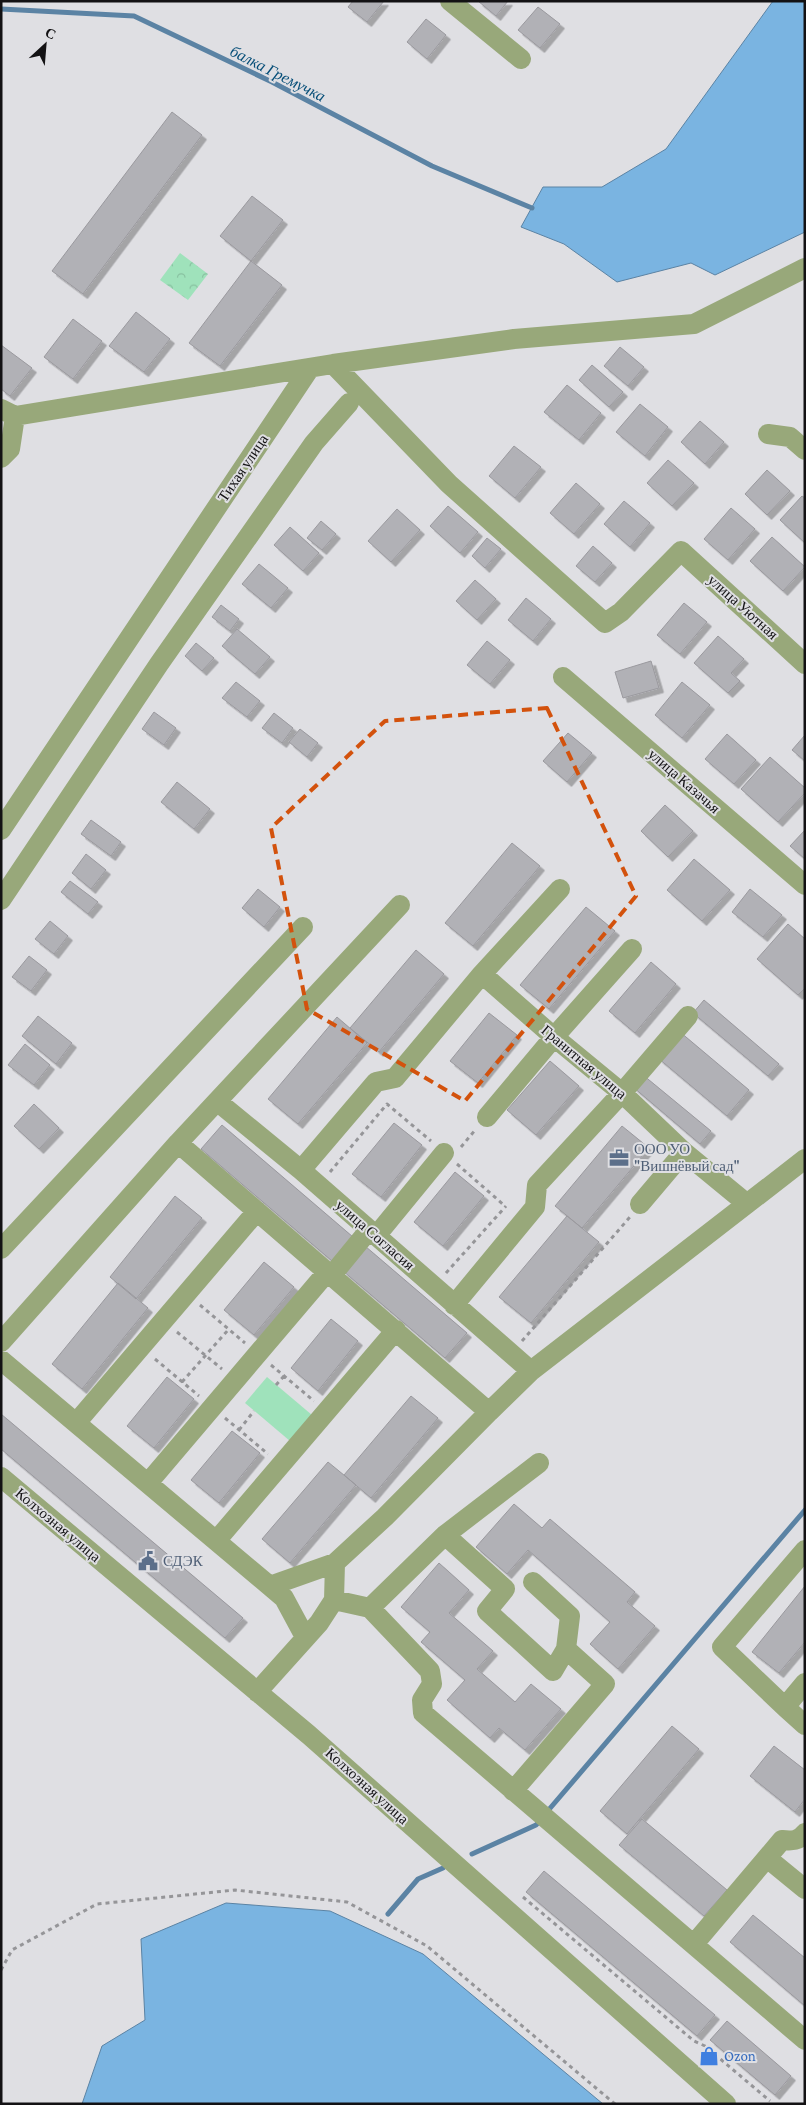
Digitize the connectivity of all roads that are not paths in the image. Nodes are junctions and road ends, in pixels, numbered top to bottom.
1 (450, 1) edge
2 (521, 59) dead end
3 (805, 268) edge
4 (333, 364) junction
5 (310, 368) junction
6 (350, 403) dead end
7 (8, 413) edge
8 (768, 434) dead end
9 (805, 450) edge
10 (1, 458) edge
11 (805, 664) edge
12 (563, 677) dead end
13 (1, 830) edge
14 (805, 885) edge
15 (560, 889) dead end
16 (1, 900) edge
17 (400, 905) dead end
18 (303, 927) dead end
19 (632, 949) dead end
20 (482, 974) junction
21 (688, 1016) dead end
22 (554, 1037) junction
23 (622, 1093) junction
24 (218, 1102) junction
25 (487, 1117) road end
26 (178, 1143) junction
27 (684, 1152) junction
28 (444, 1153) road end
29 (805, 1159) edge
30 (301, 1170) junction
31 (746, 1203) junction
32 (640, 1204) road end
33 (257, 1211) junction
34 (373, 1233) junction
35 (1, 1248) edge
36 (330, 1273) junction
37 (454, 1305) junction
38 (396, 1330) junction
39 (1, 1342) edge
40 (1, 1360) edge
41 (531, 1371) junction
42 (489, 1412) junction
43 (76, 1423) junction
44 (539, 1463) dead end
45 (1, 1477) edge
46 (148, 1483) junction
47 (445, 1535) junction
48 (216, 1541) junction
49 (805, 1550) edge
50 (335, 1562) junction
51 (533, 1582) dead end
52 (270, 1586) junction
53 (334, 1600) junction
54 (370, 1608) junction
55 (305, 1637) junction
56 (566, 1649) junction
57 (805, 1683) edge
58 (257, 1692) junction
59 (785, 1707) junction
60 (805, 1725) edge
61 (513, 1791) junction
62 (805, 1833) edge
63 (767, 1858) junction
64 (805, 1889) edge
65 (694, 1944) junction
66 (805, 2040) edge
67 (726, 2104) edge

1 - 2 street
3 - 4 street
4 - 5 street
4 - 11 street, улица Уютная
5 - 7 street
5 - 13 street, Тихая улица
6 - 16 street
7 - 10 street
8 - 9 street
12 - 14 street, улица Казачья
15 - 20 street
17 - 24 street
18 - 35 street
19 - 22 street
20 - 22 street, Гранитная улица
20 - 30 street
21 - 23 street
22 - 23 street, Гранитная улица
22 - 25 street
23 - 27 street, Гранитная улица
23 - 37 street
24 - 26 street
24 - 30 street, улица Согласия
26 - 33 street
26 - 39 street
27 - 31 street, Гранитная улица
27 - 32 street
28 - 34 street
29 - 31 street
30 - 34 street, улица Согласия
31 - 41 street
33 - 36 street
33 - 43 street
34 - 36 street
34 - 37 street, улица Согласия
36 - 38 street
36 - 46 street
37 - 41 street, улица Согласия
38 - 42 street
38 - 48 street
40 - 43 street
41 - 42 street
42 - 50 street
43 - 46 street
44 - 47 street
45 - 58 street, Колхозная улица
46 - 48 street
47 - 54 street
47 - 56 street
48 - 52 street
49 - 59 street
50 - 52 street
50 - 53 street
51 - 56 street
52 - 55 street
53 - 54 street
53 - 55 street
54 - 61 street
55 - 58 street
56 - 61 street
57 - 59 street
58 - 67 street, Колхозная улица
59 - 60 street
61 - 65 street
62 - 63 street
63 - 64 street
63 - 65 street
65 - 66 street

